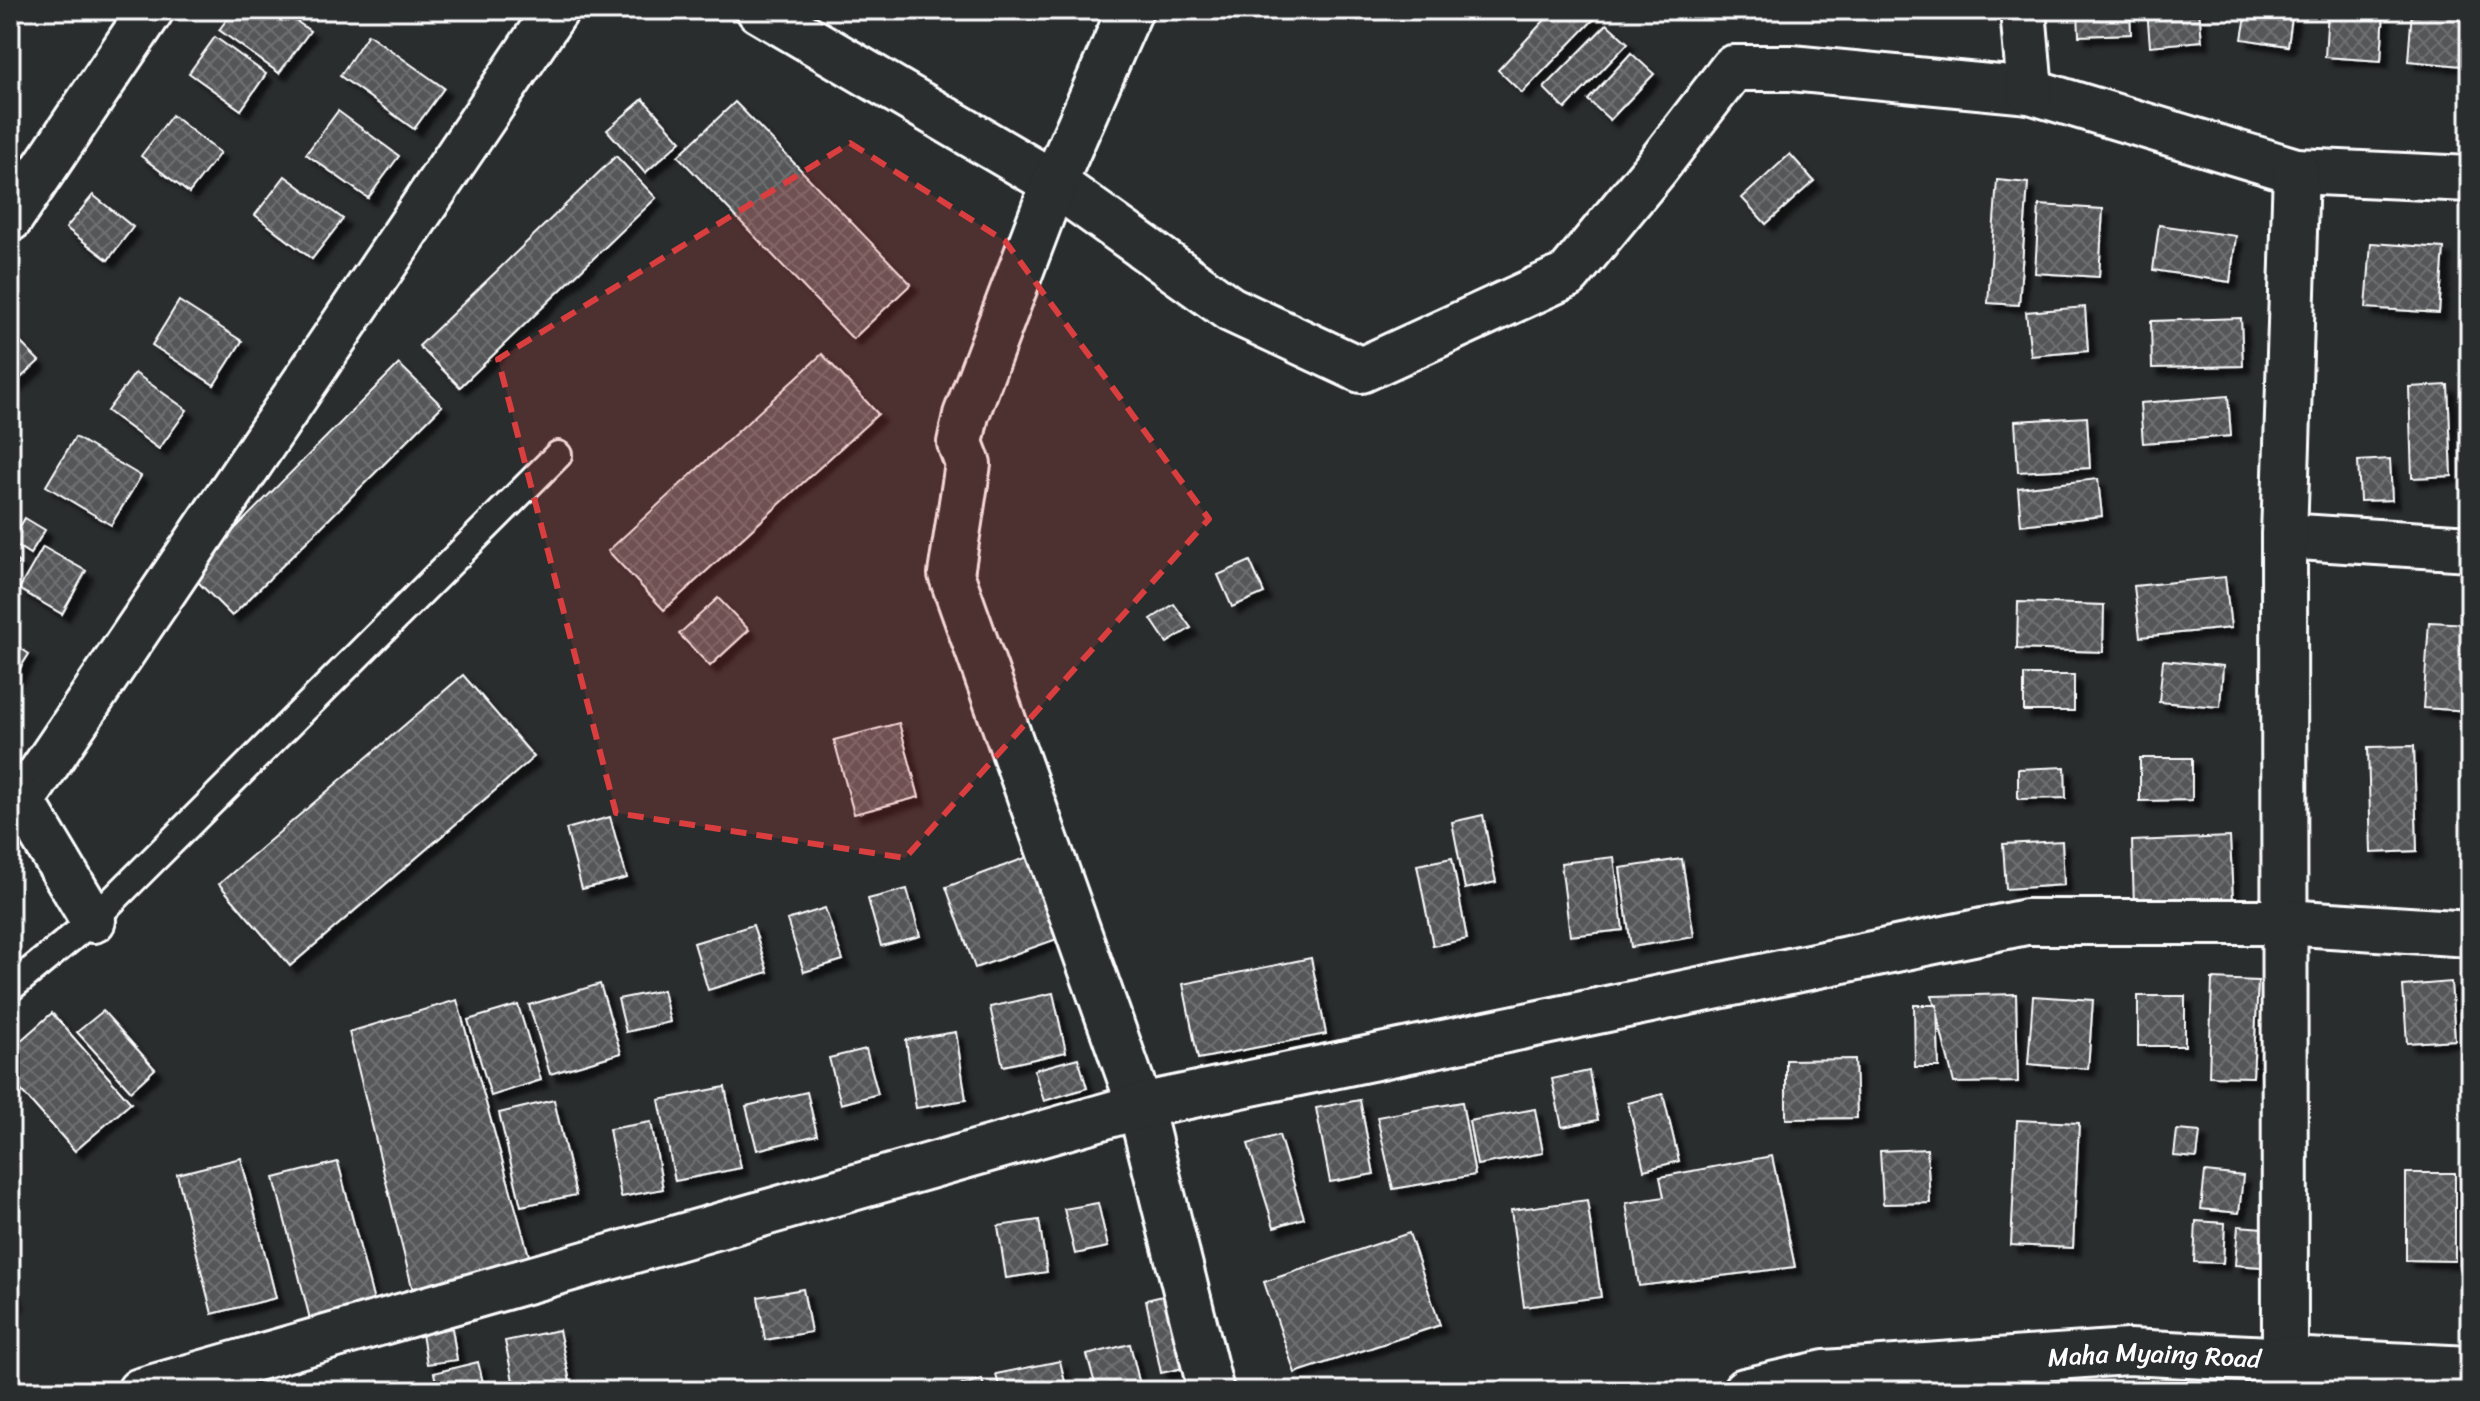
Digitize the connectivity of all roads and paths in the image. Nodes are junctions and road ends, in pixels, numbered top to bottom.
1 (151, 10) edge
2 (556, 10) edge
3 (759, 10) edge
4 (1130, 10) edge
5 (2023, 10) edge
6 (2030, 91) junction
7 (2296, 171) junction
8 (2470, 179) edge
9 (1054, 183) junction
10 (10, 219) edge
11 (558, 455) dead end
12 (2284, 536) junction
13 (2470, 548) edge
14 (16, 796) edge
15 (93, 920) junction
16 (2284, 922) junction
17 (2470, 934) edge
18 (10, 988) edge
19 (1140, 1106) junction
20 (2285, 1359) junction
21 (2470, 1369) edge
22 (140, 1391) edge
23 (1211, 1391) edge
24 (1745, 1391) edge

1 - 10 street
2 - 14 street
3 - 9 street
4 - 9 street
5 - 6 street
6 - 7 street
6 - 9 street
7 - 8 street
7 - 12 street
9 - 19 street
11 - 15 lane
12 - 13 street
12 - 16 street
14 - 15 street
15 - 18 lane
16 - 17 street
16 - 19 street
16 - 20 street
19 - 22 street
19 - 23 street
20 - 21 street, Maha Myaing Road
20 - 24 street, Maha Myaing Road

